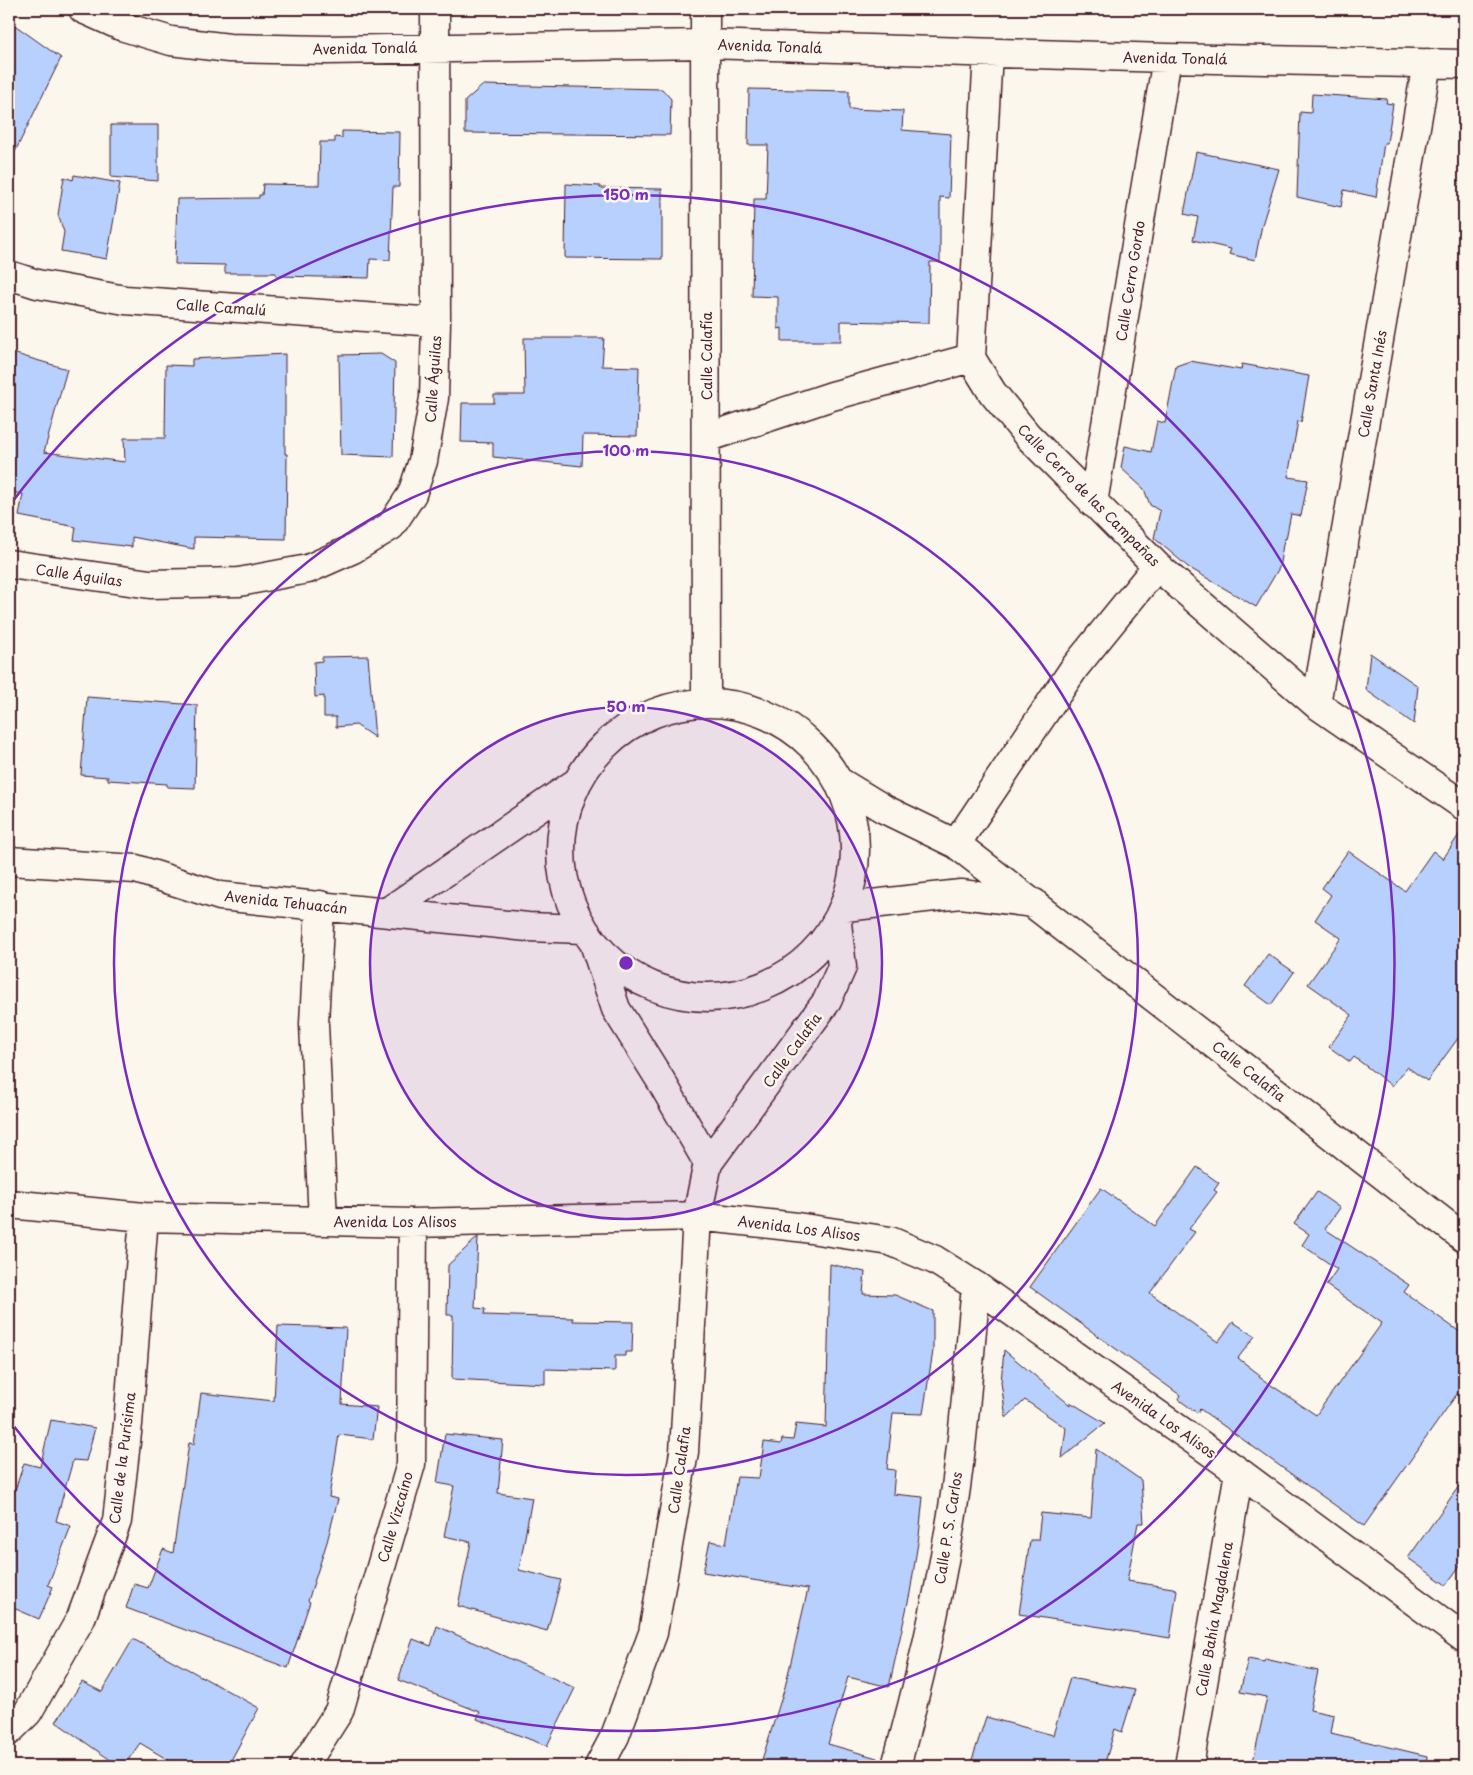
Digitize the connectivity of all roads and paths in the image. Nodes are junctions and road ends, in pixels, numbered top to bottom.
1 (83, 9) edge
2 (435, 9) edge
3 (705, 9) edge
4 (706, 44) junction
5 (434, 47) junction
6 (988, 53) junction
7 (1167, 58) junction
8 (1428, 63) junction
9 (1464, 64) edge
10 (9, 275) edge
11 (436, 322) junction
12 (971, 358) junction
13 (706, 438) junction
14 (1094, 503) junction
15 (9, 564) edge
16 (1158, 566) junction
17 (706, 703) junction
18 (1316, 704) junction
19 (838, 781) junction
20 (577, 782) junction
21 (1464, 806) edge
22 (956, 844) junction
23 (9, 861) edge
24 (1035, 903) junction
25 (320, 905) junction
26 (387, 912) junction
27 (841, 915) junction
28 (589, 938) junction
29 (708, 1164) junction
30 (9, 1204) edge
31 (696, 1216) junction
32 (144, 1217) junction
33 (323, 1221) junction
34 (413, 1223) junction
35 (1464, 1238) edge
36 (976, 1286) junction
37 (1239, 1472) junction
38 (1464, 1638) edge
39 (9, 1731) edge
40 (304, 1766) edge
41 (598, 1766) edge
42 (896, 1766) edge
43 (1189, 1766) edge

1 - 5 street, Avenida Tonalá
2 - 5 street, Calle Águilas
3 - 4 street, Calle Calafía
4 - 5 street, Avenida Tonalá
4 - 6 street, Avenida Tonalá
4 - 13 street, Calle Calafía
5 - 11 street, Calle Águilas
6 - 7 street, Avenida Tonalá
6 - 12 street
7 - 8 street, Avenida Tonalá
7 - 14 street, Calle Cerro Gordo
8 - 9 street, Avenida Tonalá
8 - 18 street, Calle Santa Inés
10 - 11 street, Calle Camalú
11 - 15 street, Calle Águilas
12 - 13 street
12 - 14 street, Calle Cerro de las Campañas
13 - 17 street, Calle Calafía
14 - 16 street, Calle Cerro de las Campañas
16 - 18 street, Calle Cerro de las Campañas
16 - 22 street
17 - 19 street
17 - 20 street
18 - 21 street, Calle Cerro de las Campañas
19 - 22 street, Calle Calafia
19 - 27 street
20 - 26 street
20 - 28 street
22 - 24 street, Calle Calafia
23 - 25 street, Avenida Tehuacán
24 - 27 street
24 - 35 street, Calle Calafia
25 - 26 street, Avenida Tehuacán
25 - 33 street
26 - 28 street, Avenida Tehuacán
27 - 28 street
27 - 29 street, Calle Calafia
28 - 29 street
29 - 31 street, Calle Calafia
30 - 32 street, Avenida Los Alisos
31 - 34 street, Avenida Los Alisos
31 - 36 street, Avenida Los Alisos
31 - 41 street, Calle Calafia
32 - 33 street, Avenida Los Alisos
32 - 39 street, Calle de la Purísima
33 - 34 street, Avenida Los Alisos
34 - 40 street, Calle Vizcaíno
36 - 37 street, Avenida Los Alisos
36 - 42 street, Calle P. S. Carlos
37 - 38 street, Avenida Los Alisos
37 - 43 street, Calle Bahía Magdalena

